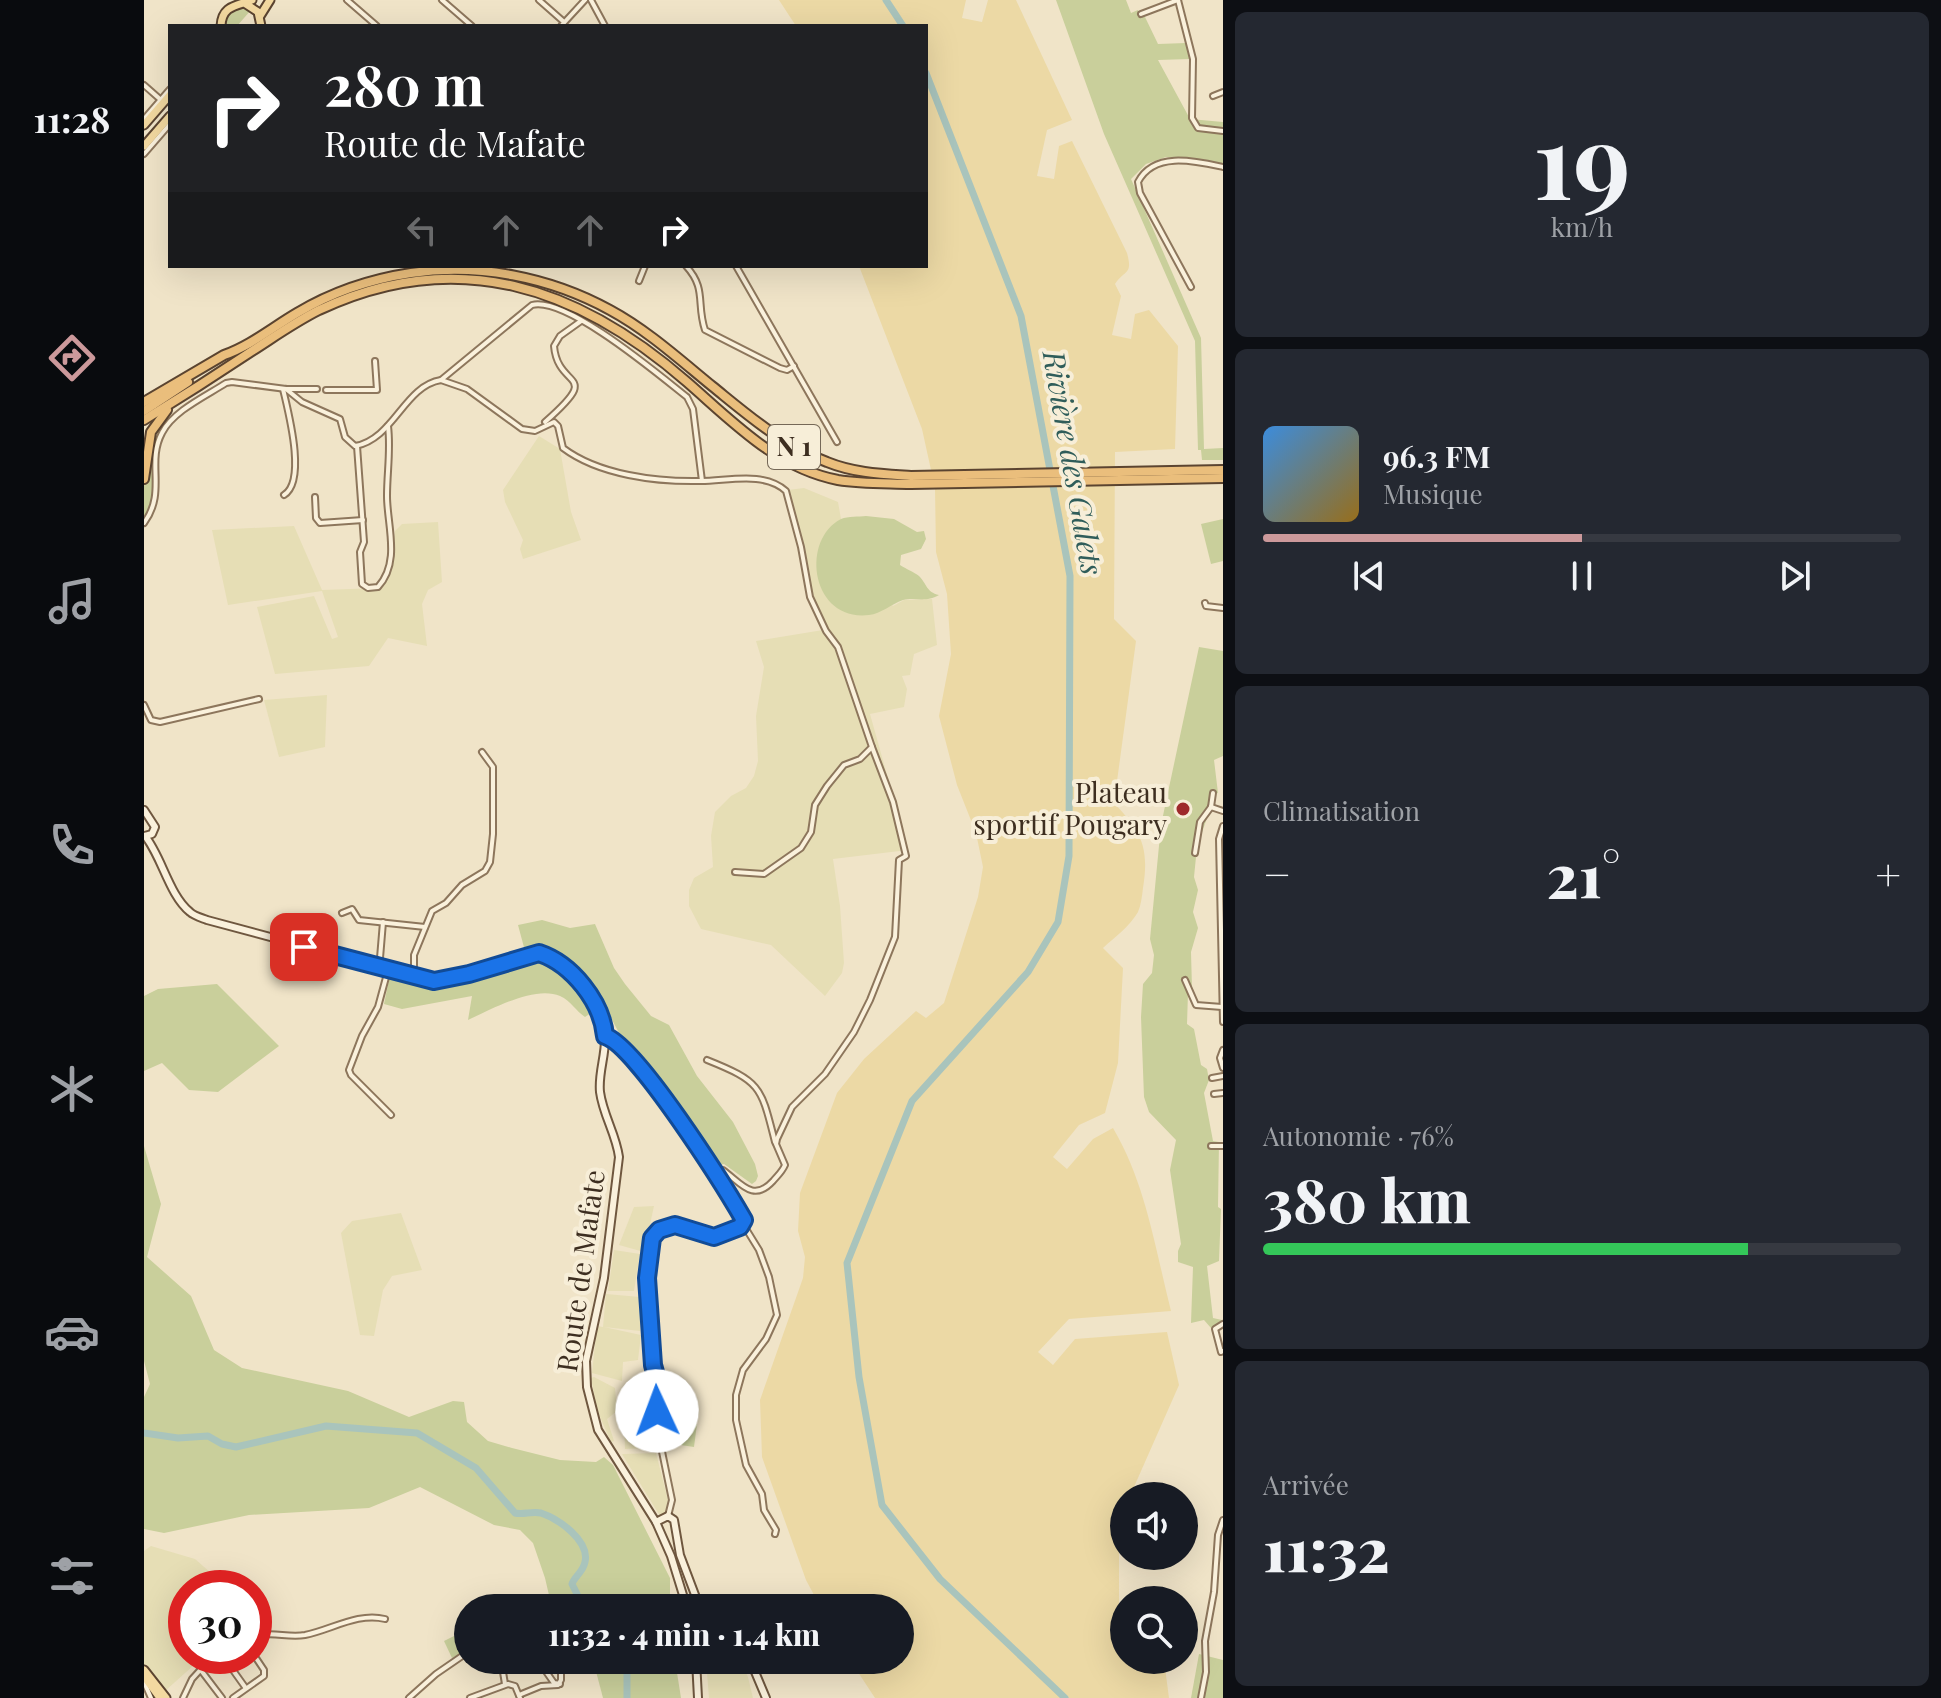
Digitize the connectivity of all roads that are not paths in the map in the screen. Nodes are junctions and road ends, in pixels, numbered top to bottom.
1 (252, 0) edge
2 (270, 0) edge
3 (347, 0) edge
4 (442, 0) edge
5 (539, 0) edge
6 (588, 0) edge
7 (1178, 0) edge
8 (244, 3) junction
9 (1141, 14) dead end
10 (260, 16) junction
11 (221, 24) edge
12 (261, 24) edge
13 (375, 24) edge
14 (470, 24) edge
15 (562, 24) edge
16 (604, 24) edge
17 (144, 85) edge
18 (168, 91) edge
19 (1223, 92) edge
20 (1213, 96) dead end
21 (168, 97) edge
22 (161, 100) junction
23 (168, 118) edge
24 (144, 119) edge
25 (144, 125) edge
26 (168, 126) edge
27 (1223, 131) edge
28 (144, 146) edge
29 (144, 154) edge
30 (1223, 167) edge
31 (644, 268) edge
32 (687, 268) edge
33 (737, 268) edge
34 (639, 281) dead end
35 (1191, 287) dead end
36 (581, 321) junction
37 (236, 351) junction
38 (375, 361) dead end
39 (794, 366) junction
40 (441, 380) junction
41 (285, 389) junction
42 (317, 389) dead end
43 (326, 390) dead end
44 (185, 395) junction
45 (144, 402) edge
46 (144, 411) edge
47 (144, 420) edge
48 (388, 425) junction
49 (535, 431) junction
50 (837, 442) dead end
51 (357, 446) junction
52 (1221, 470) edge
53 (1176, 475) junction
54 (144, 479) edge
55 (1223, 479) edge
56 (911, 480) junction
57 (702, 481) junction
58 (284, 495) dead end
59 (315, 497) dead end
60 (363, 520) junction
61 (144, 523) edge
62 (1205, 603) dead end
63 (1223, 608) edge
64 (259, 699) dead end
65 (144, 705) edge
66 (872, 747) junction
67 (482, 752) dead end
68 (1213, 793) dead end
69 (1211, 807) junction
70 (144, 810) edge
71 (1223, 811) edge
72 (147, 819) edge
73 (1223, 826) edge
74 (154, 832) junction
75 (144, 836) edge
76 (154, 847) junction
77 (1195, 853) dead end
78 (735, 872) dead end
79 (342, 913) dead end
80 (383, 922) junction
81 (322, 923) dead end
82 (1222, 926) edge
83 (425, 927) junction
84 (281, 940) junction
85 (374, 966) junction
86 (388, 970) junction
87 (414, 978) junction
88 (1185, 980) dead end
89 (1222, 1007) edge
90 (1223, 1022) edge
91 (605, 1036) junction
92 (618, 1043) junction
93 (605, 1046) junction
94 (1223, 1050) edge
95 (707, 1060) dead end
96 (1223, 1068) edge
97 (1223, 1076) edge
98 (1212, 1078) dead end
99 (1223, 1093) edge
100 (1214, 1094) dead end
101 (391, 1115) dead end
102 (776, 1144) junction
103 (1211, 1146) dead end
104 (1223, 1146) edge
105 (711, 1170) junction
106 (743, 1224) junction
107 (1223, 1324) edge
108 (1222, 1351) edge
109 (668, 1516) junction
110 (1223, 1520) edge
111 (656, 1522) junction
112 (775, 1534) dead end
113 (683, 1594) edge
114 (695, 1594) edge
115 (385, 1619) dead end
116 (272, 1632) edge
117 (454, 1662) edge
118 (197, 1674) edge
119 (204, 1674) edge
120 (236, 1674) edge
121 (265, 1674) edge
122 (503, 1674) edge
123 (548, 1674) edge
124 (558, 1674) edge
125 (697, 1674) edge
126 (756, 1674) edge
127 (144, 1677) edge
128 (505, 1684) junction
129 (555, 1685) junction
130 (245, 1687) junction
131 (520, 1696) edge
132 (182, 1697) edge
133 (151, 1698) edge
134 (163, 1698) edge
135 (222, 1698) edge
136 (233, 1698) edge
137 (409, 1698) edge
138 (470, 1698) edge
139 (698, 1698) edge
140 (766, 1698) edge
141 (1201, 1698) edge

1 - 8 main road
2 - 10 main road
3 - 13 street
4 - 14 street
5 - 15 street
6 - 15 street
6 - 16 street
7 - 9 street
7 - 27 street
8 - 10 main road
8 - 11 main road
10 - 12 main road
17 - 22 street
18 - 22 street
19 - 20 street
21 - 25 main road
22 - 24 street
23 - 28 main road
26 - 29 street
30 - 35 street
31 - 34 street
32 - 39 street
33 - 39 street
36 - 40 street
36 - 49 street
36 - 57 street
37 - 45 highway
37 - 46 highway, N 1
37 - 56 highway, N 1
38 - 43 street
39 - 50 street
40 - 48 street
40 - 49 street
41 - 42 street
41 - 51 street
41 - 58 street
41 - 61 street
44 - 47 highway, N 1
44 - 54 highway
44 - 56 highway, N 1
48 - 51 street
48 - 60 street
49 - 57 street
51 - 60 street
52 - 53 highway, N 1
53 - 55 highway, N 1
53 - 56 highway, N 1
57 - 66 street
59 - 60 street
62 - 63 street
64 - 65 street
66 - 78 street
66 - 102 street
67 - 83 street
68 - 69 street
69 - 71 street
69 - 77 street
70 - 72 main road
72 - 74 main road, Route de Mafate
73 - 82 street
74 - 75 main road
74 - 76 main road, Route de Mafate
75 - 76 main road, Route de Mafate
76 - 84 main road, Route de Mafate
79 - 80 street
80 - 83 street
80 - 85 street
81 - 84 street
82 - 89 street
83 - 87 street
84 - 85 main road, Route de Mafate
85 - 86 main road, Route de Mafate
86 - 87 main road, Route de Mafate
86 - 101 street
87 - 91 main road, Route de Mafate
88 - 89 street
89 - 90 street
91 - 92 street
91 - 93 main road, Route de Mafate
92 - 93 street
92 - 105 street
93 - 111 main road, Route de Mafate
94 - 96 street
95 - 102 street
97 - 98 street
99 - 100 street
102 - 105 street
103 - 104 street
105 - 106 street
106 - 109 street
106 - 112 street
107 - 108 street
109 - 111 main road
109 - 114 main road
110 - 141 street
111 - 113 main road, Route de Mafate
115 - 116 street
117 - 137 street
118 - 132 street
119 - 135 street
120 - 130 street
121 - 130 street
122 - 128 street
123 - 129 street
124 - 129 street
125 - 139 main road
126 - 140 main road
127 - 133 street
127 - 134 main road
128 - 131 street
128 - 138 street
129 - 131 street
130 - 136 street

